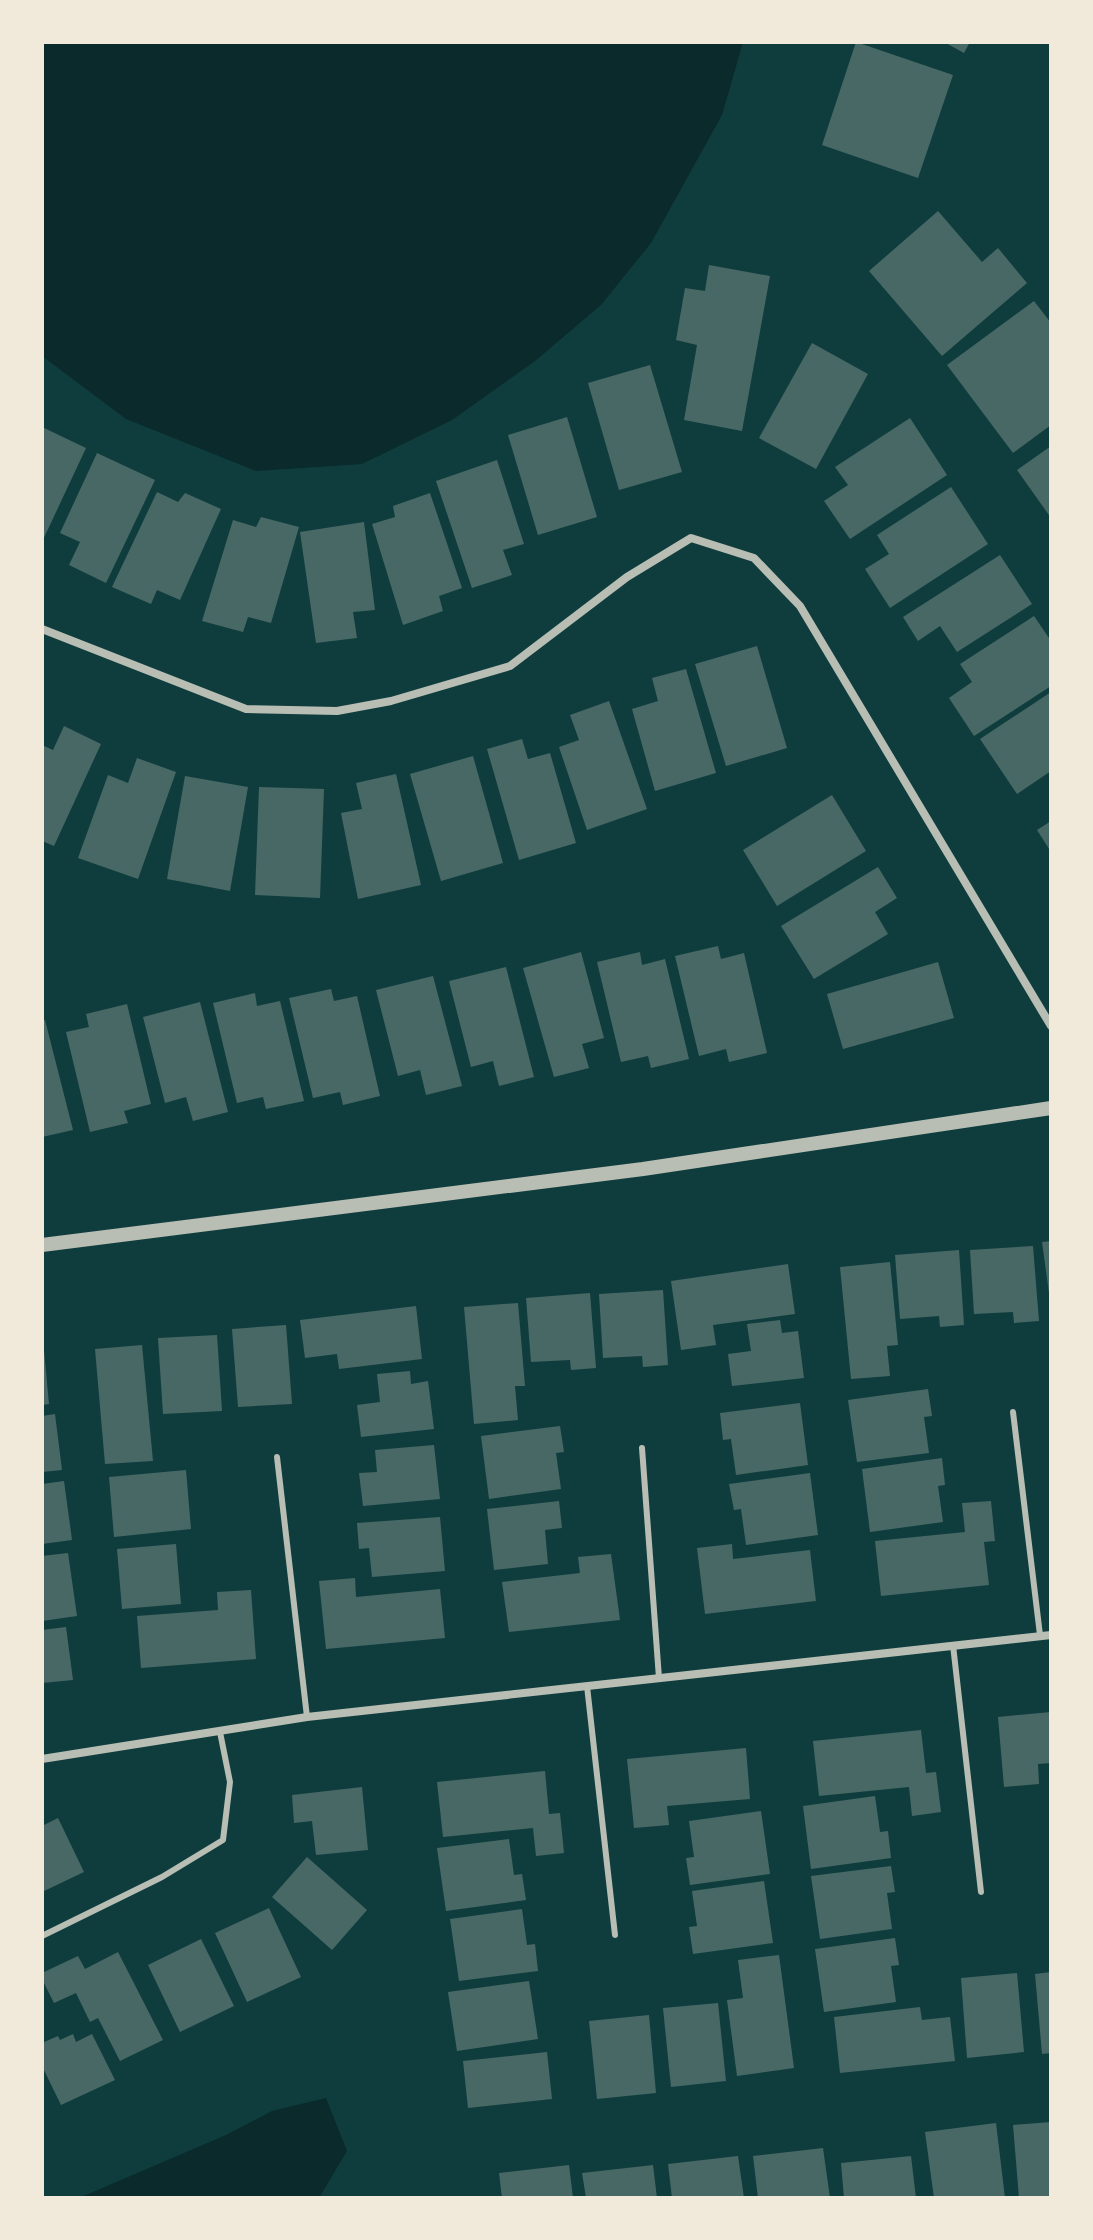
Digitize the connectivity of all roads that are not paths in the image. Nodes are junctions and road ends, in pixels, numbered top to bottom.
1 (42, 629) edge
2 (1051, 1026) edge
3 (1051, 1108) edge
4 (42, 1245) edge
5 (1013, 1412) dead end
6 (642, 1448) dead end
7 (277, 1457) dead end
8 (1040, 1635) junction
9 (1051, 1635) edge
10 (953, 1645) junction
11 (659, 1678) junction
12 (587, 1686) junction
13 (307, 1717) junction
14 (220, 1732) junction
15 (42, 1759) edge
16 (981, 1892) dead end
17 (615, 1935) dead end
18 (42, 1936) edge

1 - 2 street
3 - 4 street
5 - 8 lane
6 - 11 lane
7 - 13 lane
8 - 9 street
8 - 10 street
10 - 11 street
10 - 16 lane
11 - 12 street
12 - 13 street
12 - 17 lane
13 - 14 street
14 - 15 street
14 - 18 lane

